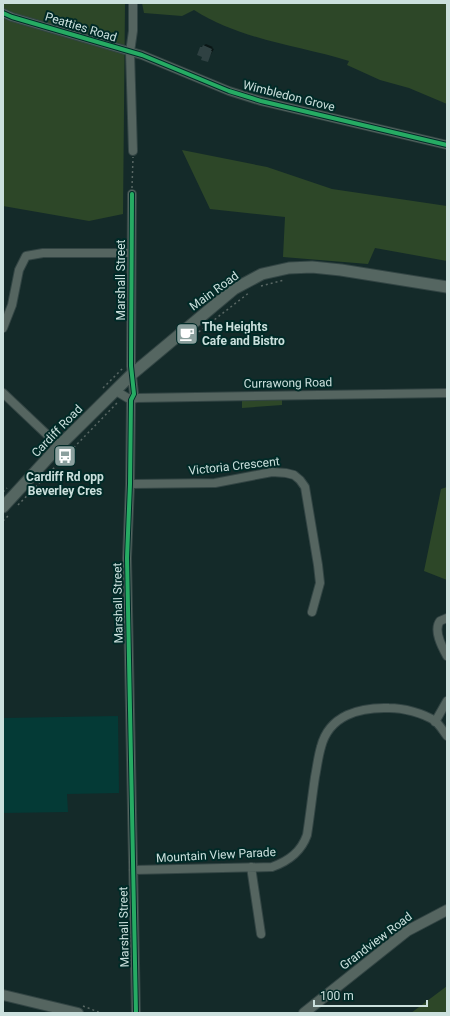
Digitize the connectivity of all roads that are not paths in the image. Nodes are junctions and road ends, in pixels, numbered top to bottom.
1 (133, 3) edge
2 (3, 13) edge
3 (130, 52) junction
4 (447, 145) edge
5 (133, 152) road end
6 (132, 194) road end
7 (131, 253) junction
8 (447, 287) edge
9 (3, 328) edge
10 (131, 375) junction
11 (116, 391) junction
12 (3, 393) edge
13 (447, 393) edge
14 (131, 400) junction
15 (59, 446) junction
16 (130, 484) junction
17 (8, 509) edge
18 (312, 612) dead end
19 (447, 618) edge
20 (447, 656) edge
21 (447, 701) edge
22 (435, 722) junction
23 (447, 736) edge
24 (251, 867) junction
25 (133, 870) junction
26 (447, 910) edge
27 (261, 934) dead end
28 (3, 995) edge
29 (78, 1013) edge
30 (136, 1013) edge
31 (304, 1013) edge

1 - 3 street
2 - 3 street, Peatties Road
3 - 4 street, Wimbledon Grove
3 - 5 street
6 - 7 street, Marshall Street
7 - 9 street
7 - 10 street, Marshall Street
8 - 10 main road, Main Road
10 - 11 main road, Cardiff Road
10 - 14 street, Marshall Street
11 - 14 street
11 - 15 main road, Cardiff Road
12 - 15 street
13 - 14 street, Currawong Road
14 - 16 street, Marshall Street
15 - 17 main road, Cardiff Road
16 - 18 street, Victoria Crescent
16 - 25 street, Marshall Street
19 - 20 street
21 - 22 street
22 - 23 street, Mountain View Parade
22 - 24 street, Mountain View Parade
24 - 25 street, Mountain View Parade
24 - 27 street
25 - 30 street, Marshall Street
26 - 31 street, Grandview Road
28 - 29 street

